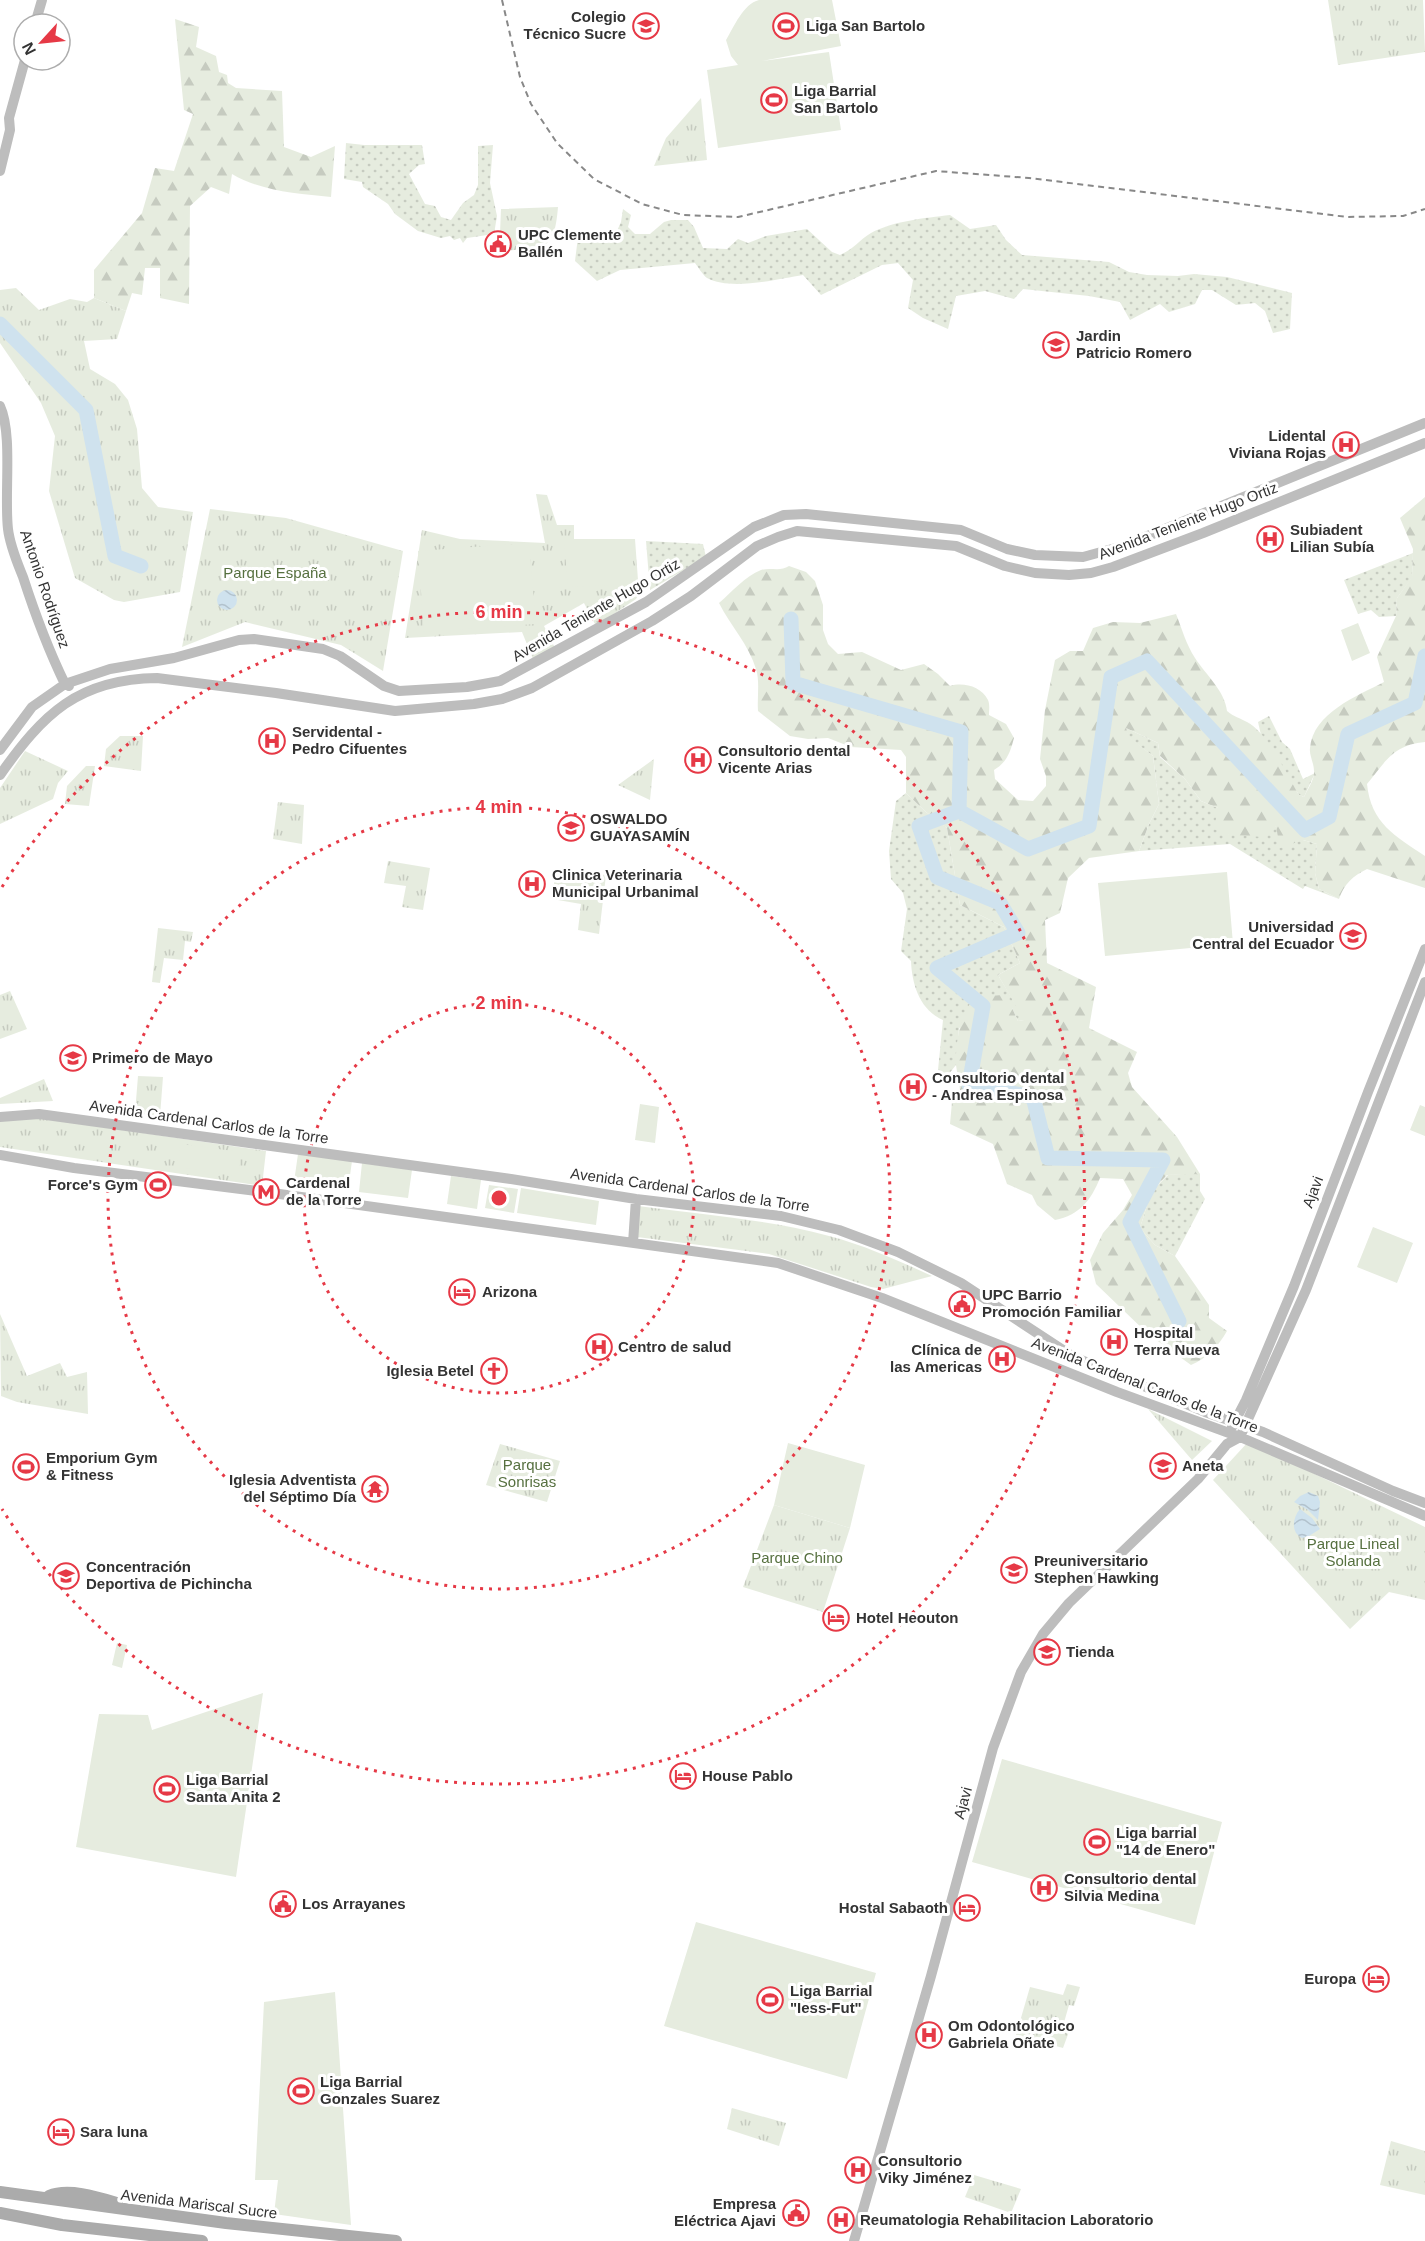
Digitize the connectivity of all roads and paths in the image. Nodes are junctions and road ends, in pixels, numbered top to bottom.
1 (21, 72) edge
2 (4, 120) edge
3 (0, 132) edge
4 (0, 157) edge
5 (0, 170) edge
6 (0, 406) edge
7 (1425, 423) edge
8 (1425, 443) edge
9 (65, 684) junction
10 (88, 690) junction
11 (0, 750) edge
12 (0, 775) edge
13 (1425, 949) edge
14 (1425, 982) edge
15 (0, 1117) edge
16 (0, 1155) edge
17 (636, 1199) junction
18 (633, 1243) junction
19 (1235, 1422) junction
20 (1246, 1426) junction
21 (1240, 1437) junction
22 (1228, 1438) junction
23 (1425, 1503) edge
24 (1425, 1516) edge
25 (0, 2192) edge
26 (0, 2214) edge
27 (202, 2241) edge
28 (396, 2241) edge
29 (854, 2241) edge

1 - 2 street
2 - 3 street
2 - 5 street
4 - 5 street
6 - 9 street, Antonio Rodríguez
7 - 9 street, Avenida Teniente Hugo Ortiz
8 - 10 street, Avenida Teniente Hugo Ortiz
9 - 10 street
9 - 11 street, Avenida Teniente Hugo Ortiz
10 - 12 street, Avenida Teniente Hugo Ortiz
13 - 19 street, Ajavi
14 - 20 street, Ajavi
15 - 17 street, Avenida Cardenal Carlos de la Torre
16 - 18 street, Avenida Cardenal Carlos de la Torre
17 - 18 street
17 - 19 street, Avenida Cardenal Carlos de la Torre
18 - 22 street, Avenida Cardenal Carlos de la Torre
19 - 20 street, Avenida Cardenal Carlos de la Torre
19 - 22 street, Ajavi
20 - 21 street, Ajavi
20 - 23 street, Avenida Cardenal Carlos de la Torre
21 - 22 street, Avenida Cardenal Carlos de la Torre
21 - 24 street, Avenida Cardenal Carlos de la Torre
22 - 29 street, Ajavi
25 - 28 main road, Avenida Mariscal Sucre
26 - 27 main road

